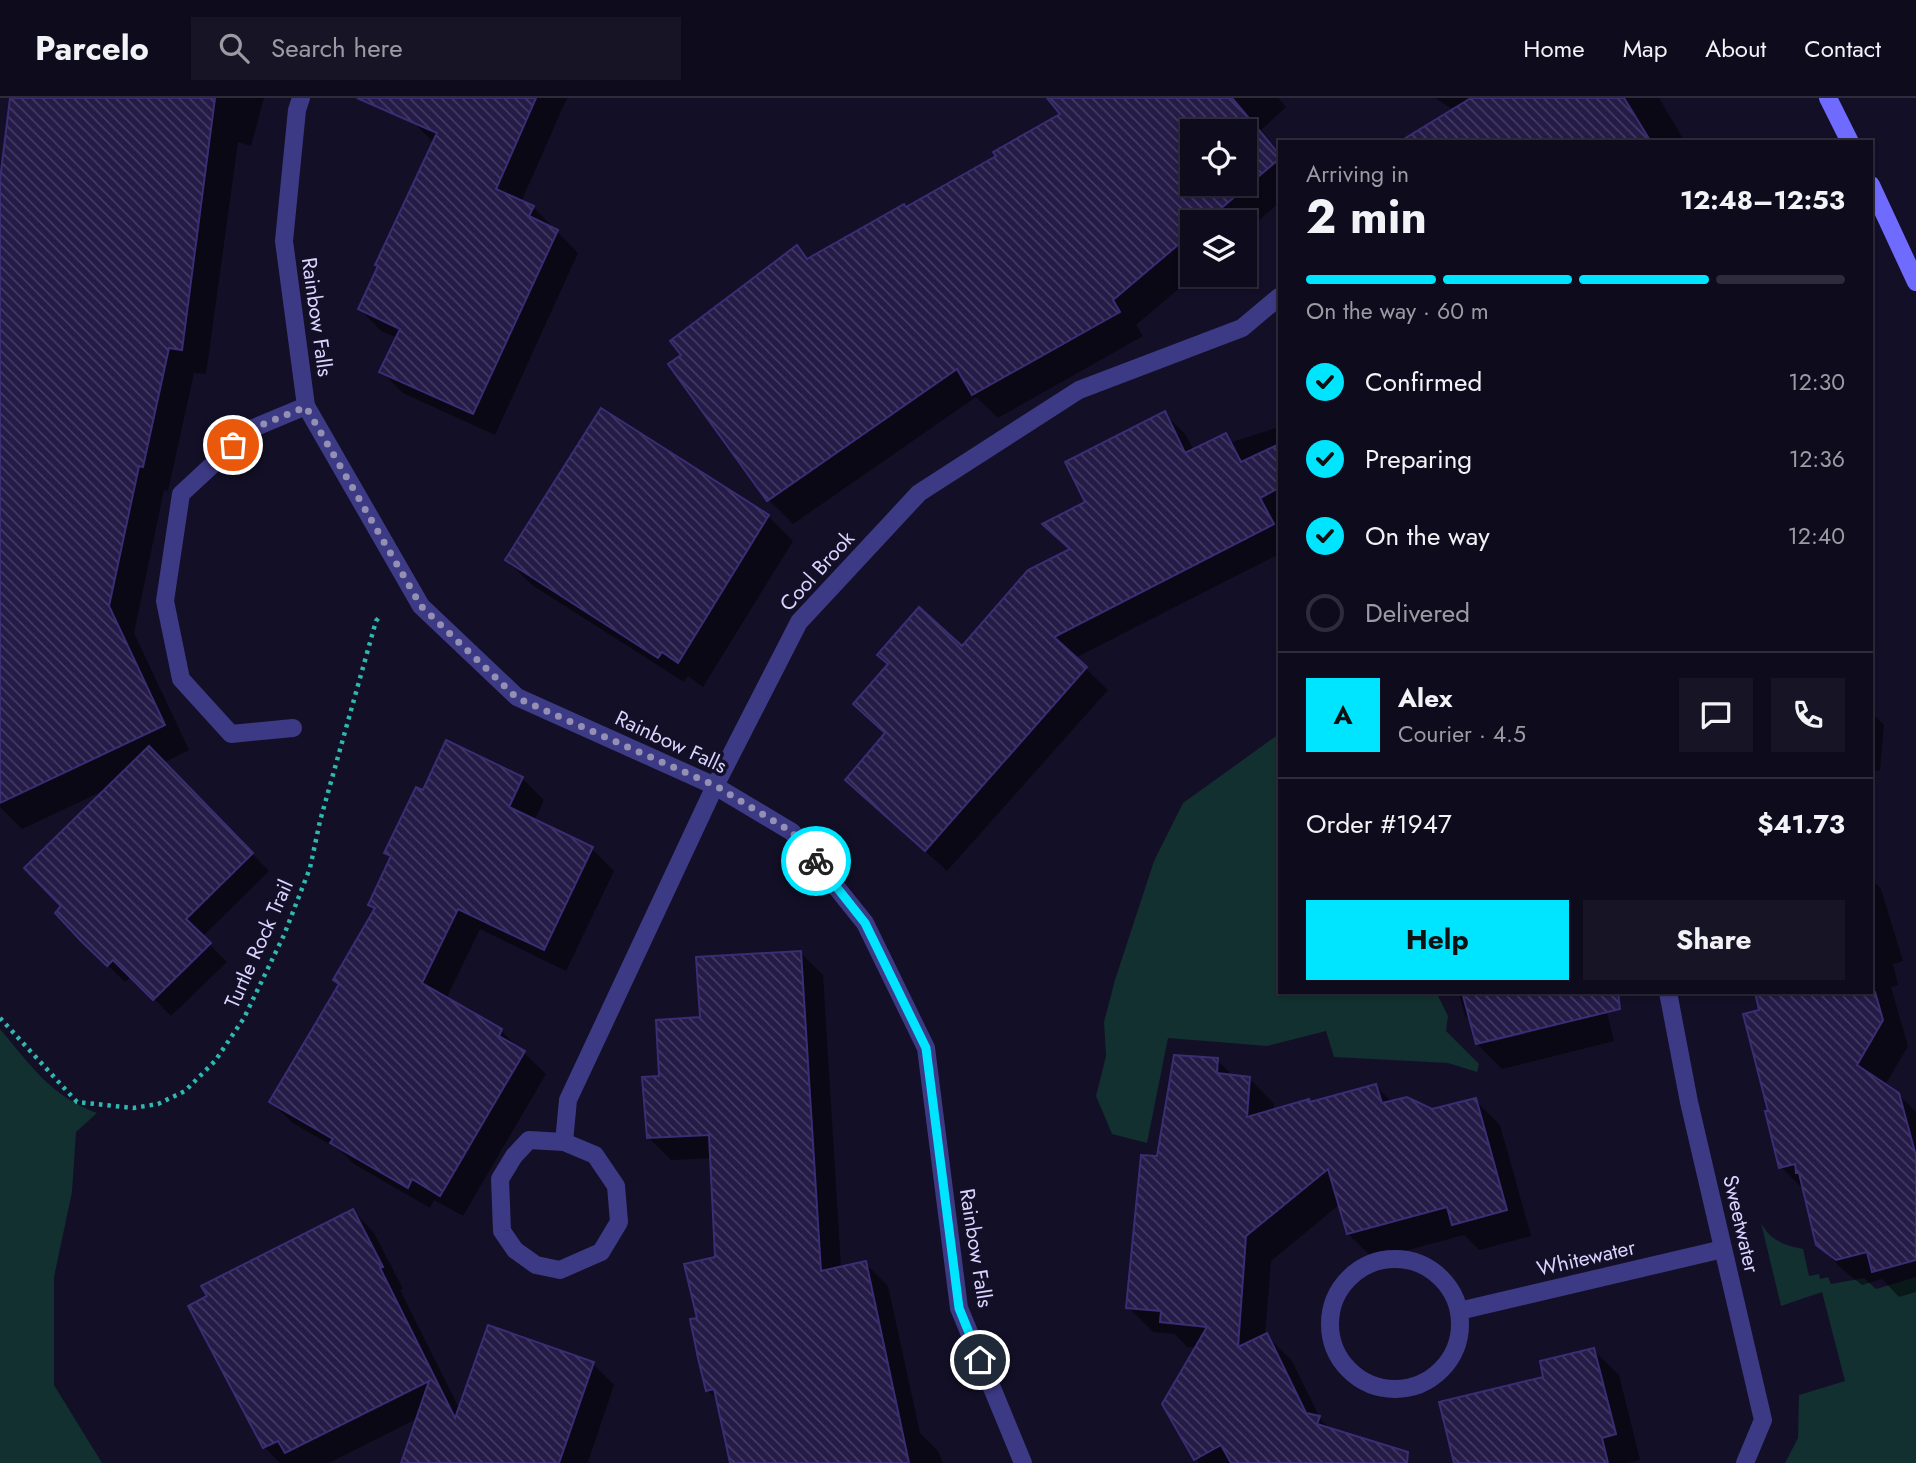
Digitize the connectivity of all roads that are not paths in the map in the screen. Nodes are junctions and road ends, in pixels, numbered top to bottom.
1 (301, 98) edge
2 (1828, 98) edge
3 (1849, 140) edge
4 (1873, 189) edge
5 (1916, 282) edge
6 (1278, 298) edge
7 (306, 407) junction
8 (293, 728) dead end
9 (716, 786) junction
10 (1668, 994) edge
11 (564, 1142) junction
12 (1723, 1249) junction
13 (1459, 1311) junction
14 (1023, 1463) edge
15 (1745, 1463) edge

1 - 7 street, Rainbow Falls
2 - 3 street
4 - 5 street
6 - 9 street, Cool Brook
7 - 8 street
7 - 9 street, Rainbow Falls
9 - 11 street, Cool Brook
9 - 14 street, Rainbow Falls
10 - 12 street, Sweetwater
11 - 11 street
12 - 13 street, Whitewater
12 - 15 street, Sweetwater
13 - 13 street

